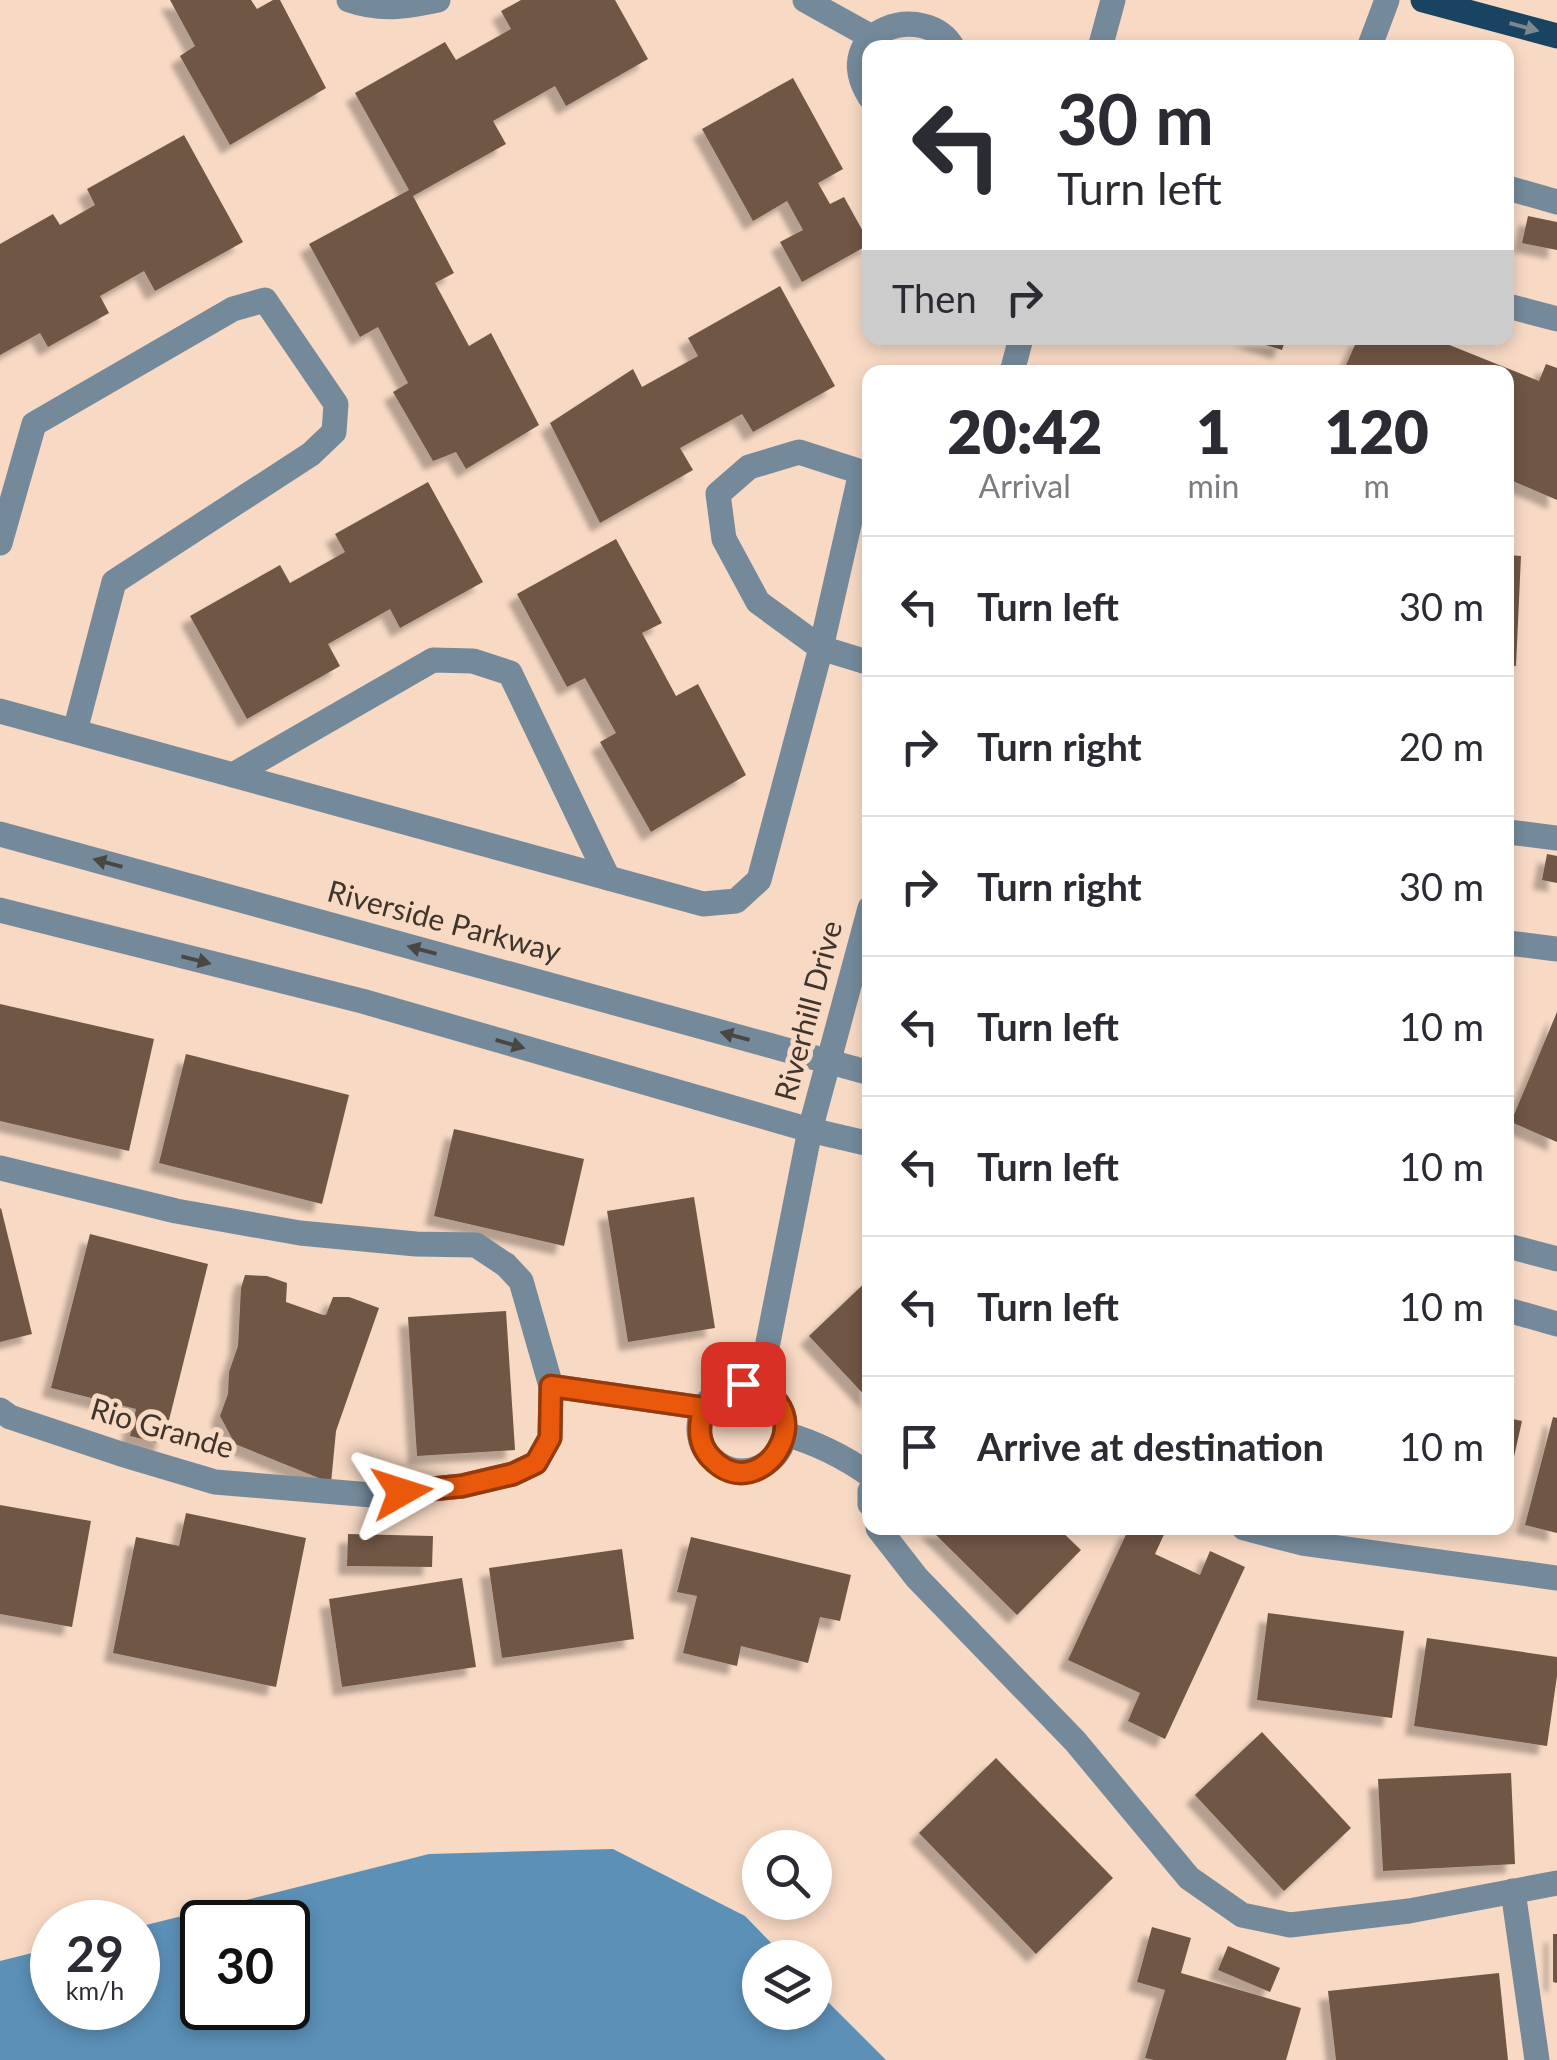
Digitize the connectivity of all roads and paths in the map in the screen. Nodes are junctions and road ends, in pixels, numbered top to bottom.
1 (349, 0) edge
2 (438, 0) edge
3 (806, 0) edge
4 (1113, 0) edge
5 (1386, 0) edge
6 (1423, 0) edge
7 (868, 34) junction
8 (1557, 36) edge
9 (865, 40) edge
10 (948, 40) edge
11 (1102, 40) edge
12 (1372, 40) edge
13 (862, 47) edge
14 (862, 84) edge
15 (1514, 190) edge
16 (1557, 202) edge
17 (1514, 308) edge
18 (1557, 319) edge
19 (0, 543) edge
20 (821, 648) junction
21 (862, 660) edge
22 (0, 711) edge
23 (75, 732) junction
24 (233, 775) junction
25 (1514, 833) edge
26 (0, 834) edge
27 (1557, 838) edge
28 (608, 878) junction
29 (0, 910) edge
30 (862, 938) edge
31 (1514, 945) edge
32 (1557, 949) edge
33 (829, 1062) junction
34 (862, 1071) edge
35 (810, 1130) junction
36 (862, 1142) edge
37 (0, 1168) edge
38 (1514, 1248) edge
39 (1557, 1259) edge
40 (1514, 1312) edge
41 (1557, 1324) edge
42 (551, 1386) junction
43 (758, 1388) junction
44 (704, 1408) junction
45 (0, 1410) edge
46 (785, 1434) junction
47 (862, 1469) edge
48 (883, 1535) edge
49 (1271, 1535) edge
50 (1557, 1578) edge
51 (1557, 1883) edge
52 (1514, 1891) junction
53 (1537, 2060) edge

1 - 2 street
3 - 7 street
4 - 11 street
5 - 12 street
6 -> 8 main road
7 - 9 street
7 - 10 street
13 - 14 street
15 - 16 street
17 - 18 street
19 - 23 street
20 - 20 street
20 - 21 street
20 - 28 street
22 - 23 street
23 - 24 street
24 - 28 street
24 - 28 street
25 - 27 street
33 -> 26 street, Riverside Parkway
29 -> 35 street
30 - 33 street, Riverhill Drive
31 - 32 street
33 - 34 street, Riverside Parkway
33 - 35 street, Riverhill Drive
35 - 36 street
35 - 43 street, Riverhill Drive
37 - 42 street, Rio Grande
38 - 39 street
40 - 41 street
42 - 44 street
42 - 45 street, Rio Grande
43 - 44 street
43 - 46 street
44 - 46 street
46 - 47 street
48 - 52 street
49 - 50 street
51 - 52 street
52 - 53 street

